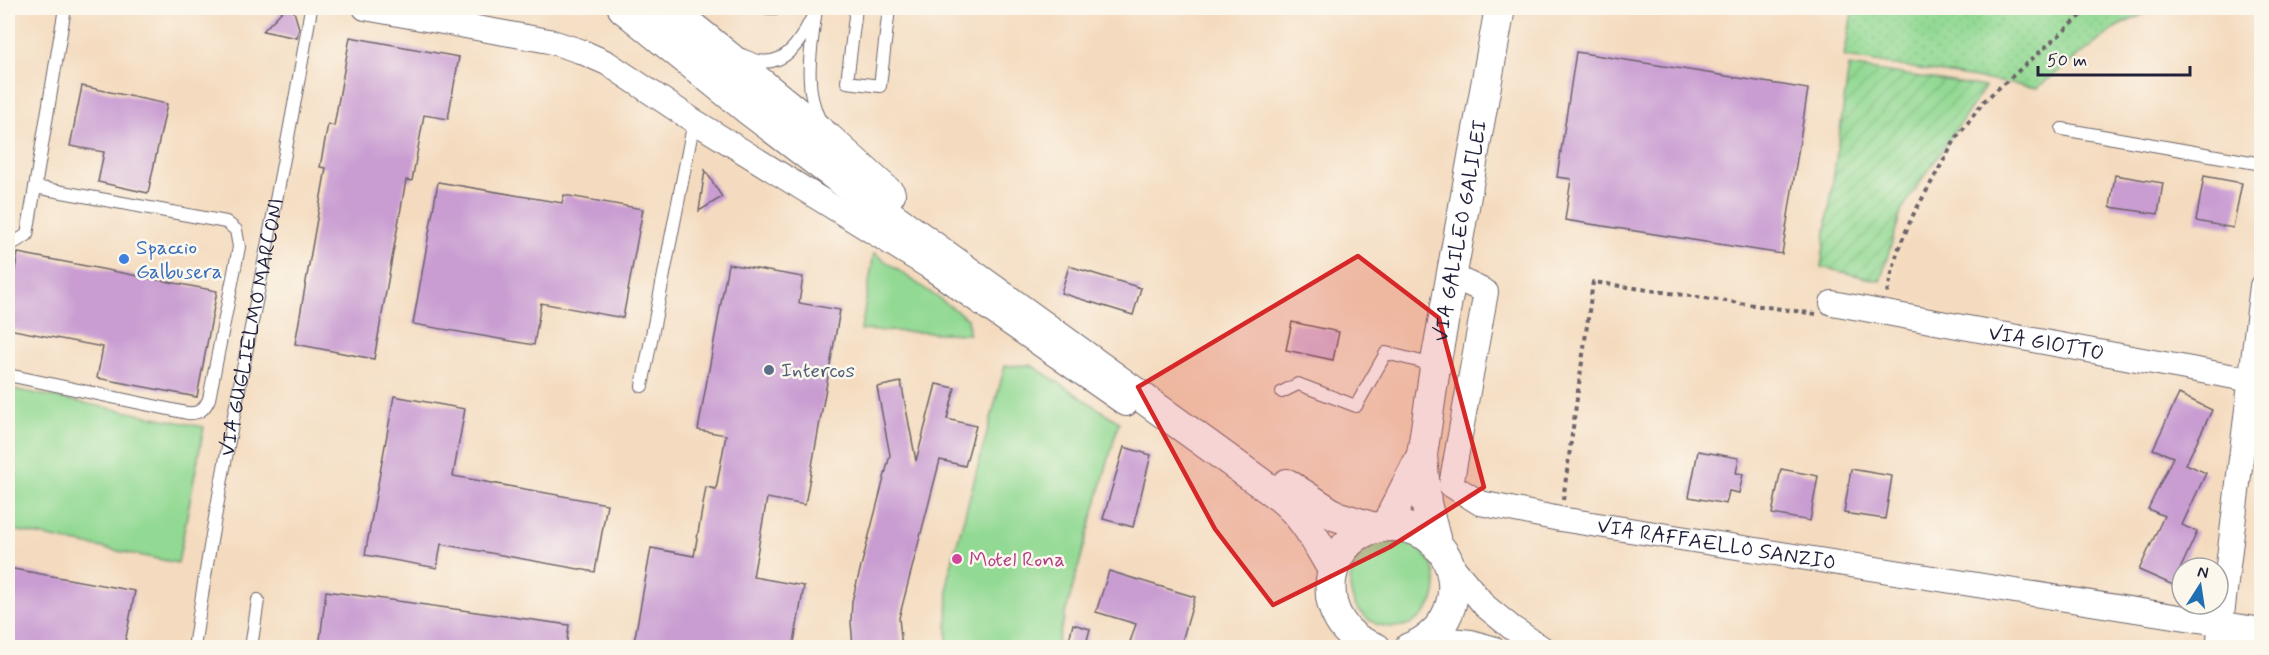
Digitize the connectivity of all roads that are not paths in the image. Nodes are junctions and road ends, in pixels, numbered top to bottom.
1 (65, 8) edge
2 (312, 8) edge
3 (365, 8) edge
4 (623, 8) edge
5 (669, 8) edge
6 (768, 8) edge
7 (776, 8) edge
8 (856, 8) edge
9 (889, 8) edge
10 (1500, 8) edge
11 (816, 9) edge
12 (714, 44) junction
13 (694, 120) junction
14 (2062, 129) dead end
15 (828, 138) junction
16 (2262, 164) edge
17 (34, 187) junction
18 (8, 246) edge
19 (1452, 276) junction
20 (2262, 286) edge
21 (1832, 303) road end
22 (1436, 365) junction
23 (8, 375) edge
24 (2255, 381) edge
25 (642, 386) dead end
26 (1282, 392) dead end
27 (1422, 455) junction
28 (1380, 527) junction
29 (1442, 553) junction
30 (1332, 575) junction
31 (258, 600) dead end
32 (2221, 623) junction
33 (2262, 630) edge
34 (1418, 643) edge
35 (1367, 645) edge
36 (194, 648) edge
37 (251, 648) edge
38 (1492, 648) edge
39 (1542, 648) edge
40 (2218, 648) edge

1 - 17 lane
2 - 36 lane, VIA GUGLIELMO MARCONI
3 - 13 street
4 - 30 street
5 - 12 street
6 - 7 lane
8 - 9 lane
10 - 19 street, VIA GALILEO GALILEI
11 - 12 lane
11 - 15 lane
12 - 15 street
13 - 25 lane
13 - 30 street
14 - 16 lane
15 - 28 street
17 - 18 lane
17 - 23 lane
19 - 22 street, VIA GALILEO GALILEI
19 - 32 street, VIA RAFFAELLO SANZIO
20 - 24 street
21 - 24 street, VIA GIOTTO
22 - 26 lane
22 - 27 street, VIA GALILEO GALILEI
24 - 32 street
27 - 28 street, VIA GALILEO GALILEI
27 - 29 street, VIA GALILEO GALILEI
28 - 29 street
28 - 30 street
29 - 34 street, VIA GALILEO GALILEI
29 - 39 street
30 - 35 street
31 - 37 lane
32 - 33 street, VIA RAFFAELLO SANZIO
32 - 40 street
34 - 38 street

